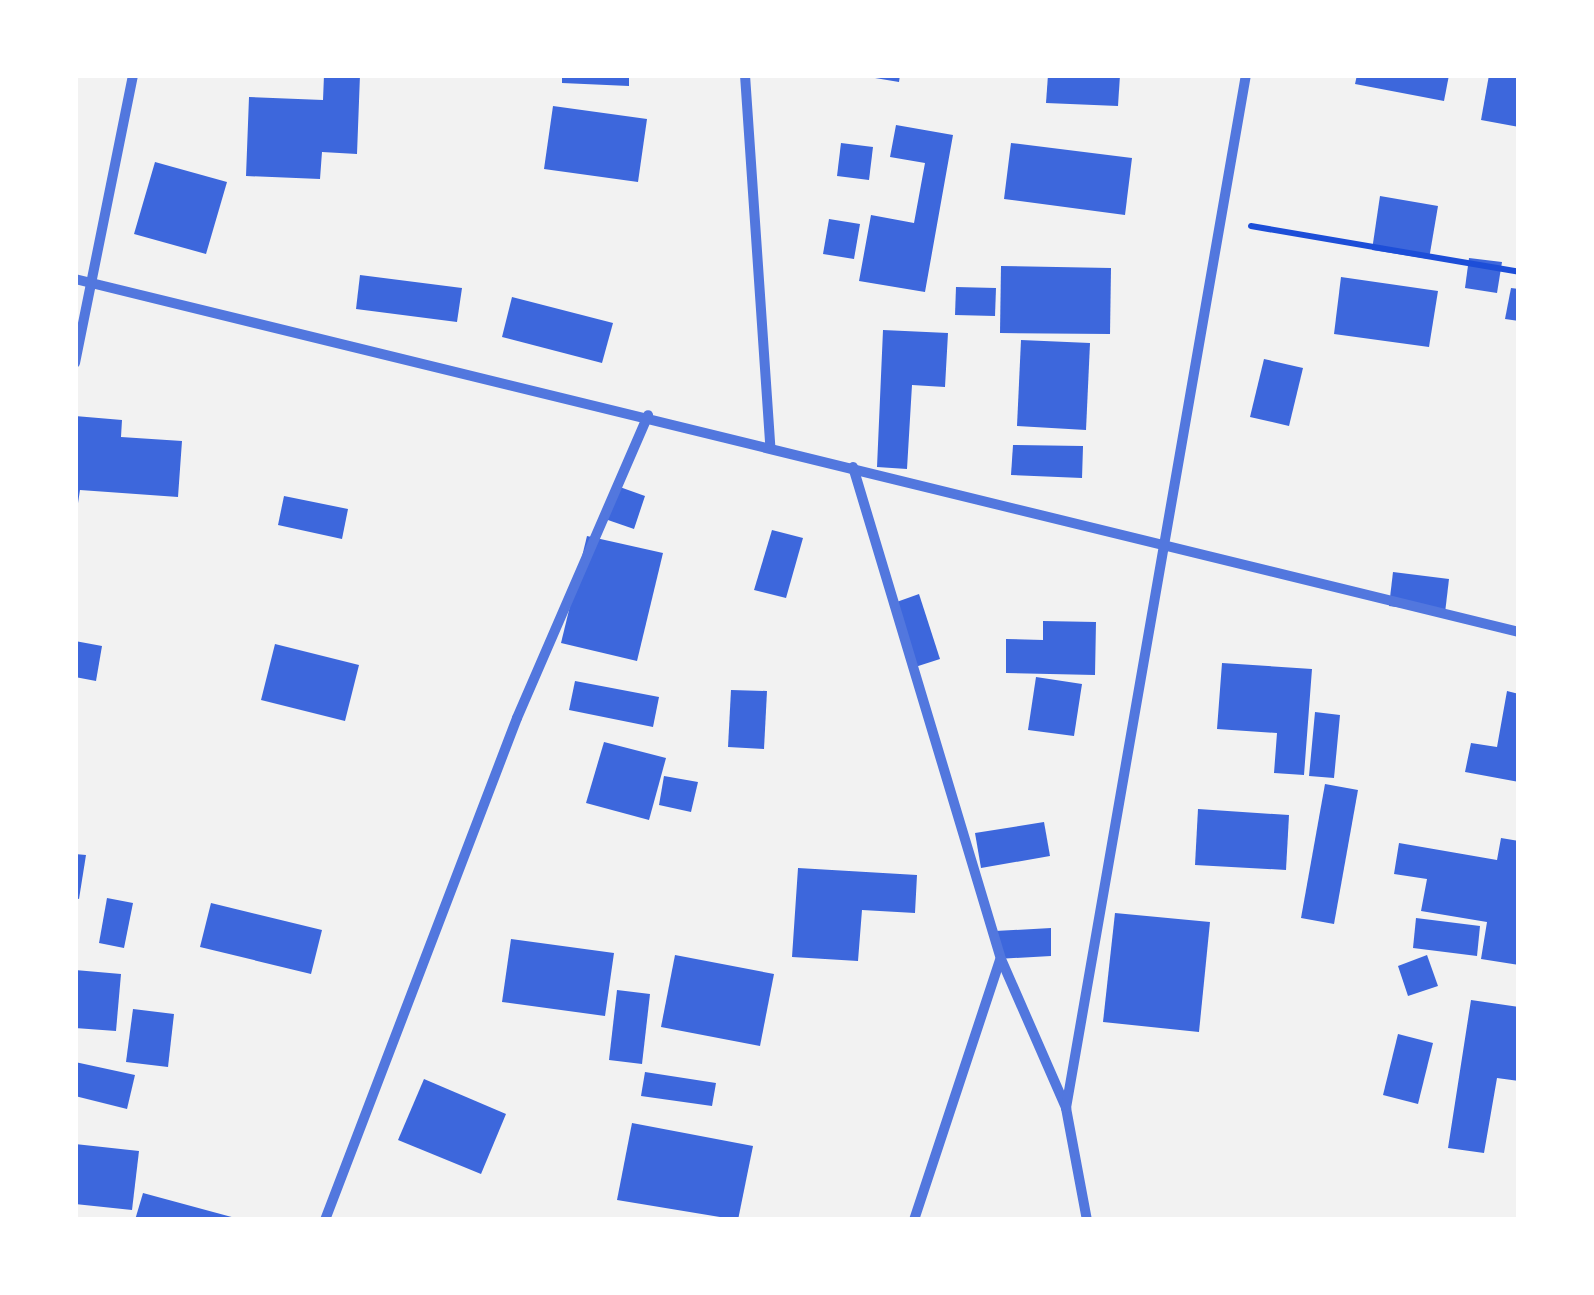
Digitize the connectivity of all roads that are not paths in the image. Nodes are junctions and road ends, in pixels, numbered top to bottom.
1 (133, 75) edge
2 (745, 75) edge
3 (1246, 75) edge
4 (75, 279) edge
5 (92, 284) junction
6 (75, 363) edge
7 (648, 415) junction
8 (770, 446) junction
9 (854, 467) junction
10 (1164, 551) junction
11 (1519, 632) edge
12 (1001, 959) junction
13 (1066, 1108) junction
14 (325, 1220) edge
15 (914, 1220) edge
16 (1087, 1220) edge

1 - 5 street
2 - 8 street
3 - 10 street
4 - 5 street
5 - 6 street
5 - 7 street
7 - 8 street
7 - 14 street
8 - 9 street
9 - 10 street
9 - 12 street
10 - 11 street
10 - 13 street
12 - 13 street
12 - 15 street
13 - 16 street

